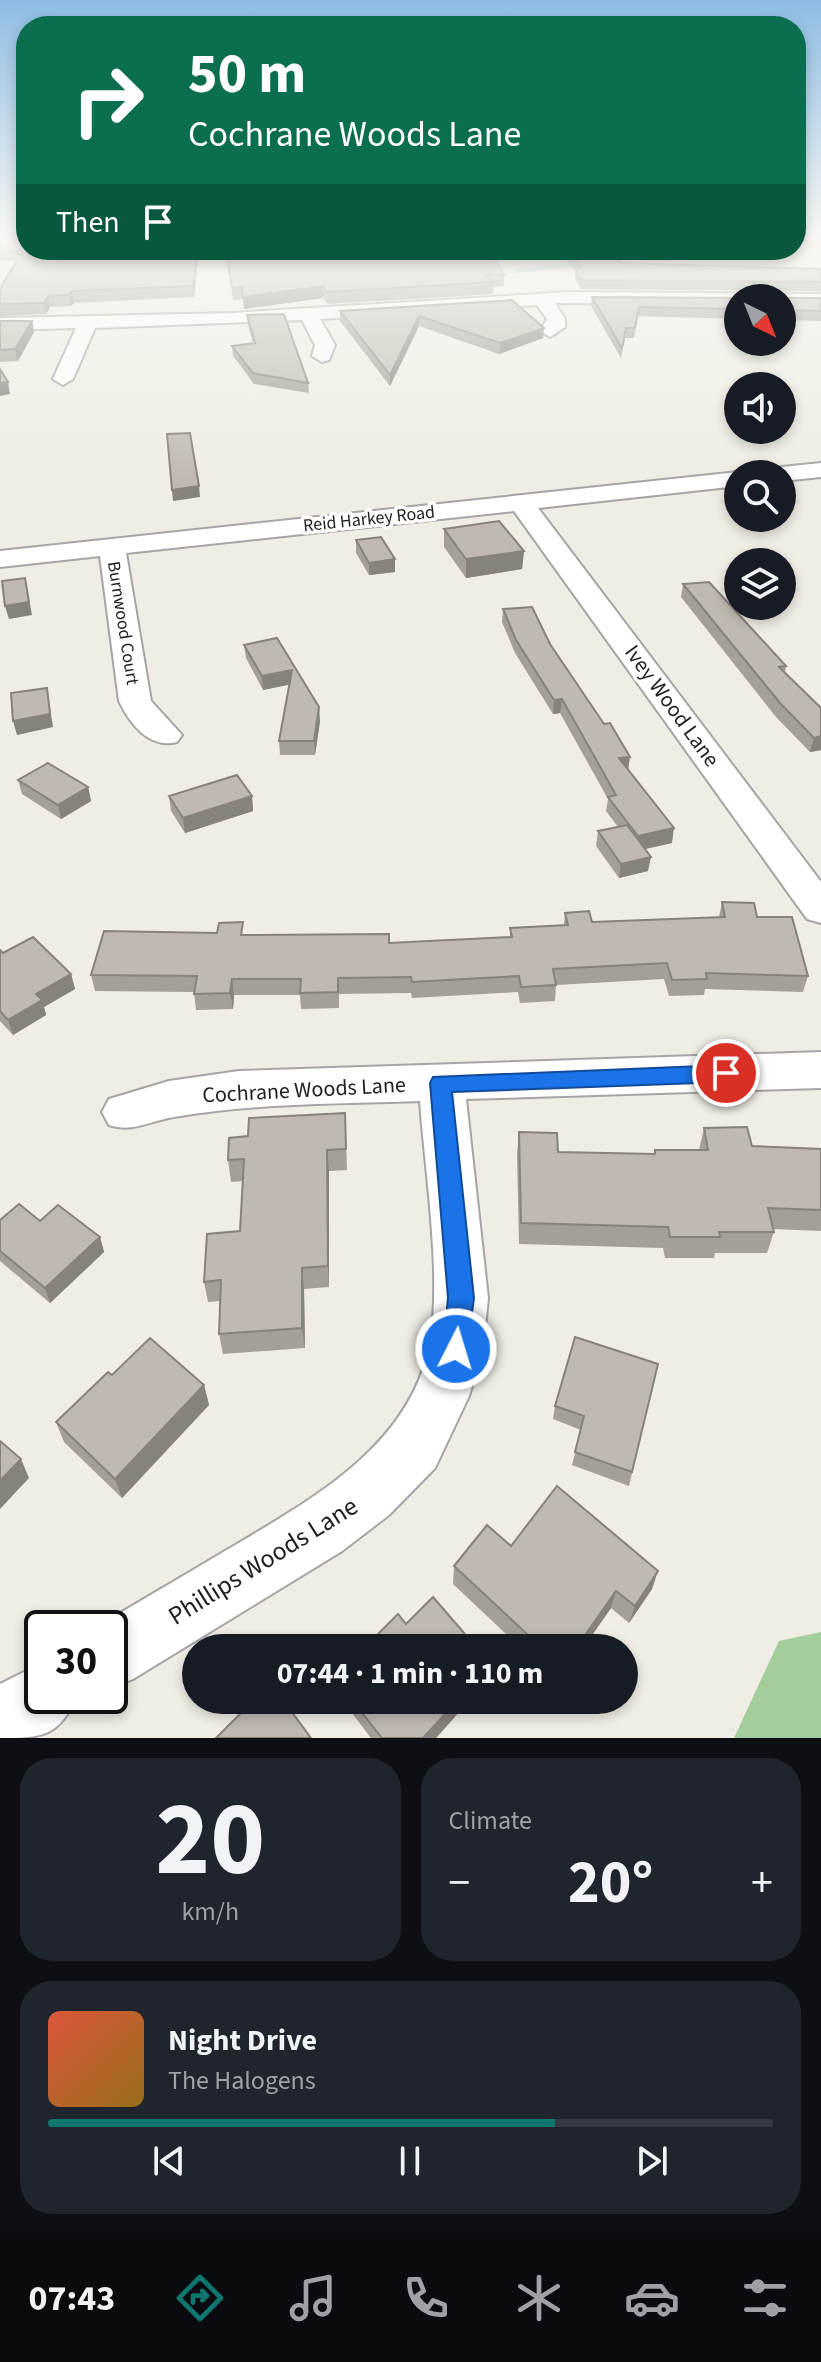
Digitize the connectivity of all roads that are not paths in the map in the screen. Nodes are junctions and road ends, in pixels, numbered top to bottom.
1 (232, 317) edge
2 (310, 317) edge
3 (555, 317) edge
4 (88, 323) junction
5 (0, 324) edge
6 (550, 331) dead end
7 (322, 356) dead end
8 (63, 379) dead end
9 (821, 470) edge
10 (796, 473) edge
11 (724, 481) edge
12 (521, 503) junction
13 (112, 547) junction
14 (0, 559) edge
15 (165, 735) dead end
16 (821, 910) edge
17 (821, 1070) edge
18 (441, 1083) junction
19 (125, 1112) dead end
20 (128, 1645) edge
21 (24, 1708) edge
22 (0, 1723) edge

1 - 4 street
2 - 7 street
3 - 6 street
4 - 5 street
4 - 8 street
9 - 10 street
11 - 12 street, Reid Harkey Road
12 - 13 street, Reid Harkey Road
12 - 16 street, Ivey Wood Lane
13 - 14 street, Reid Harkey Road
13 - 15 street, Burnwood Court
17 - 18 street, Cochrane Woods Lane
18 - 19 street, Cochrane Woods Lane
18 - 20 street, Phillips Woods Lane
21 - 22 street

